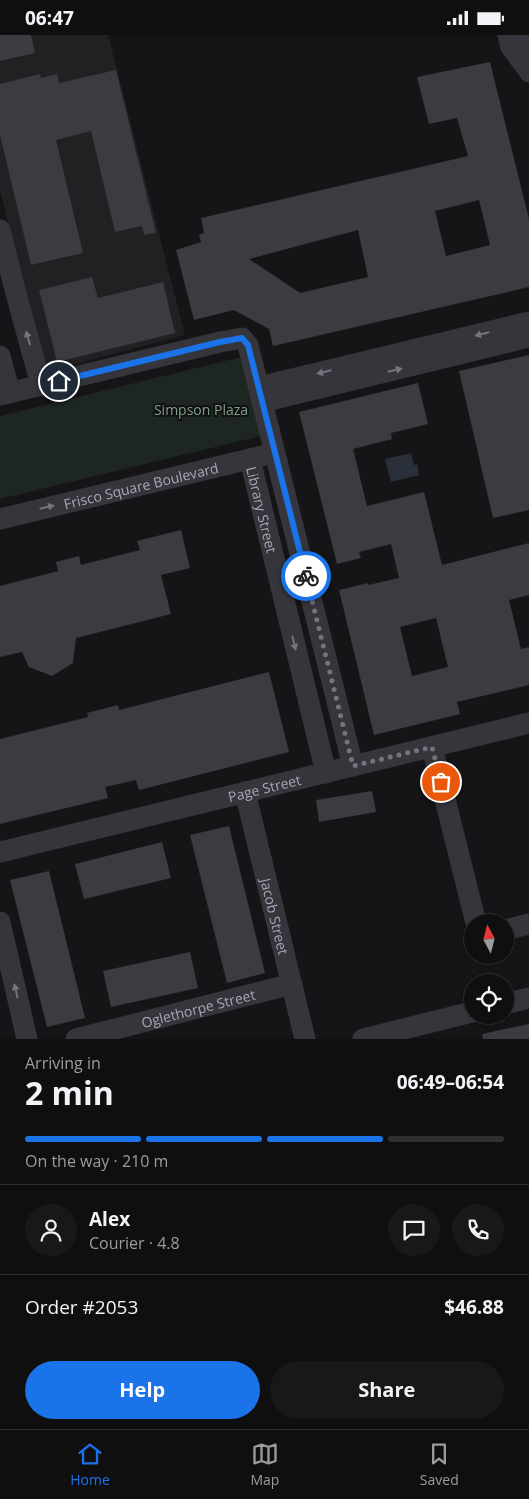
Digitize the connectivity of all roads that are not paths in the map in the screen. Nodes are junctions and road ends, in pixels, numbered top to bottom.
1 (508, 35) edge
2 (527, 35) edge
3 (529, 71) edge
4 (0, 230) edge
5 (7, 287) edge
6 (529, 322) edge
7 (529, 337) edge
8 (0, 356) edge
9 (41, 385) junction
10 (5, 394) edge
11 (261, 394) junction
12 (272, 439) junction
13 (250, 459) junction
14 (0, 519) edge
15 (315, 614) junction
16 (289, 619) junction
17 (529, 723) edge
18 (432, 747) junction
19 (353, 766) junction
20 (326, 773) junction
21 (245, 792) junction
22 (0, 852) edge
23 (474, 914) edge
24 (0, 922) edge
25 (529, 924) edge
26 (514, 928) edge
27 (292, 984) junction
28 (529, 998) edge
29 (514, 1002) edge
30 (464, 1015) edge
31 (405, 1036) edge
32 (27, 1039) edge
33 (76, 1039) edge
34 (305, 1039) edge
35 (363, 1039) edge

1 - 3 street
2 - 3 street
4 - 5 street
9 -> 5 street
6 -> 11 street
11 -> 7 street
8 - 10 street
9 - 10 street
9 - 11 street, Library Street
11 - 12 street, Library Street
12 - 13 street, Frisco Square Boulevard
12 - 15 street, Library Street
14 -> 13 street, Frisco Square Boulevard
13 - 16 street, Library Street
15 - 16 street
15 - 19 street, Library Street
16 -> 20 street, Library Street
17 - 18 street, Page Street
18 - 19 street, Page Street
18 - 23 street
19 - 20 street, Page Street
20 - 21 street, Page Street
21 - 22 street, Page Street
21 - 27 street, Jacob Street
32 -> 24 street
25 - 26 street
27 - 33 street, Oglethorpe Street
27 - 34 street, Jacob Street
28 - 29 street
30 - 31 street
31 - 35 street

